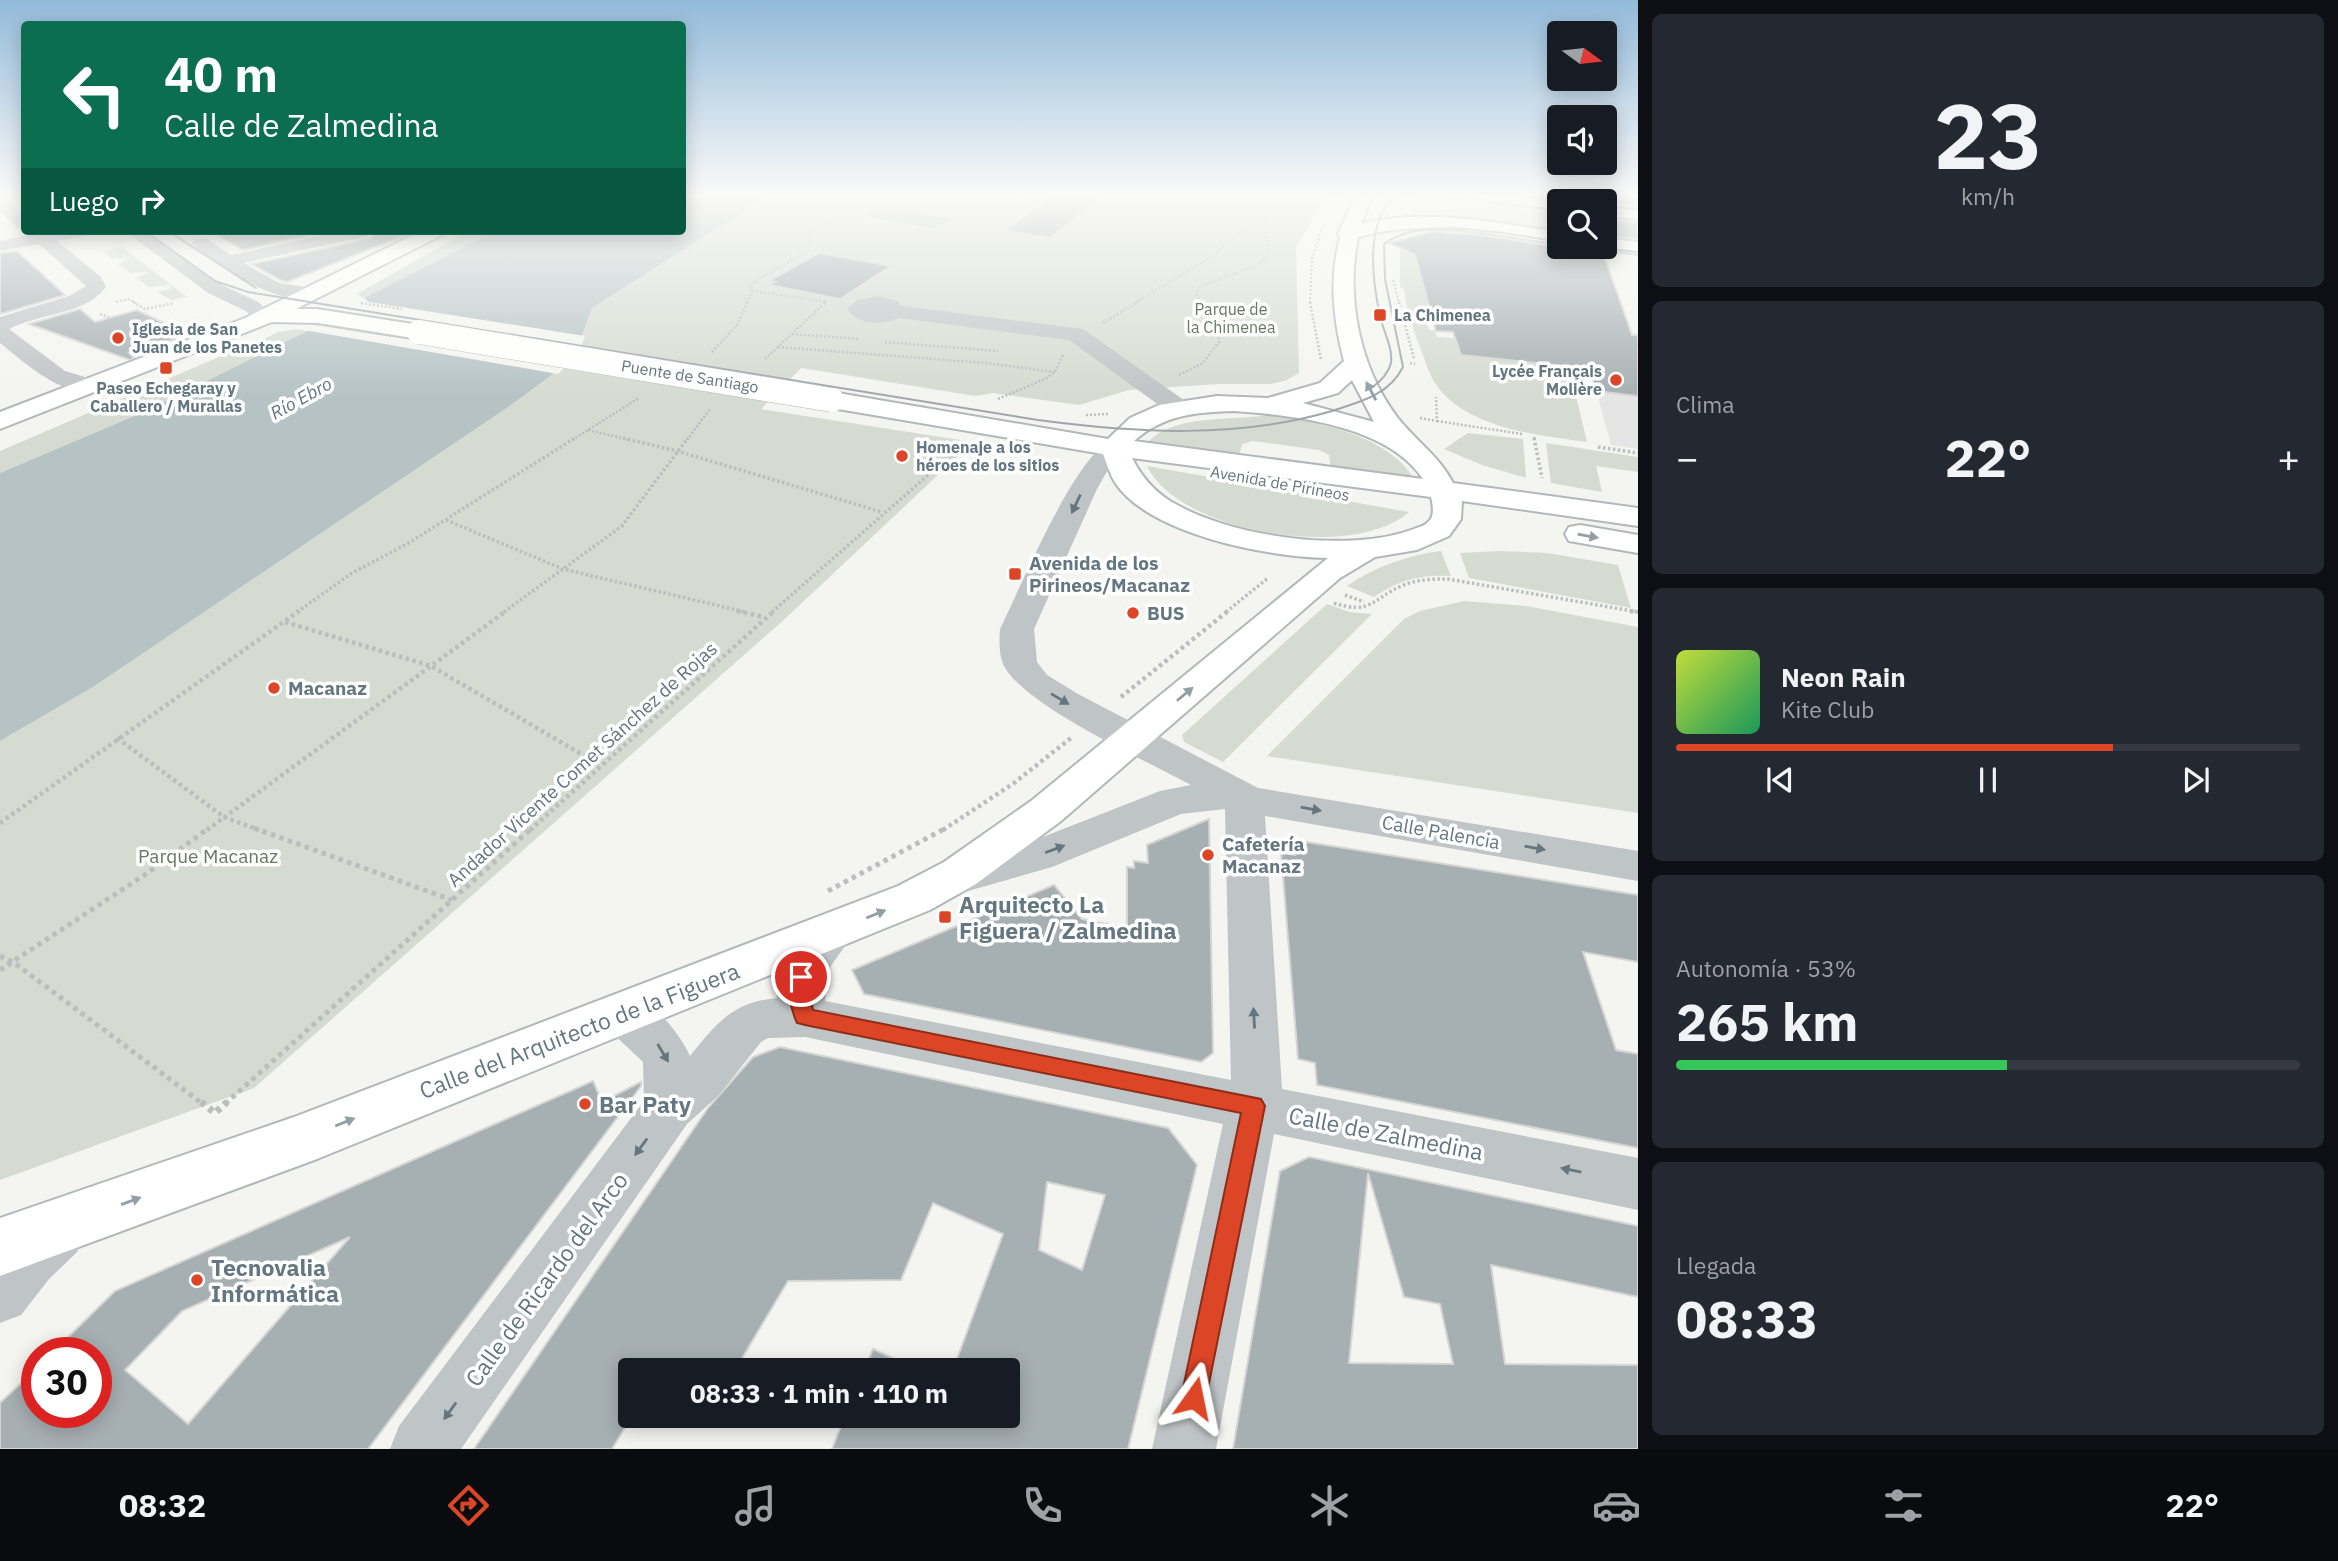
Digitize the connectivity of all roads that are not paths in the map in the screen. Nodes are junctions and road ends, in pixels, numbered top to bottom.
1 (70, 262) edge
2 (177, 262) edge
3 (228, 262) edge
4 (374, 262) edge
5 (1343, 262) edge
6 (312, 293) junction
7 (858, 307) road end
8 (89, 310) dead end
9 (265, 317) junction
10 (1, 328) edge
11 (41, 363) junction
12 (1354, 363) junction
13 (14, 365) dead end
14 (87, 386) junction
15 (1265, 405) junction
16 (1180, 408) junction
17 (0, 421) edge
18 (1114, 448) junction
19 (1418, 456) junction
20 (1446, 501) junction
21 (1638, 511) edge
22 (1638, 517) edge
23 (1638, 544) edge
24 (1367, 548) junction
25 (1133, 738) junction
26 (1244, 797) junction
27 (1638, 866) edge
28 (942, 883) junction
29 (825, 914) junction
30 (623, 1013) junction
31 (805, 1017) junction
32 (749, 1023) joint
33 (1253, 1106) junction
34 (669, 1108) junction
35 (1638, 1184) edge
36 (67, 1224) junction
37 (0, 1247) edge
38 (0, 1294) edge
39 (422, 1449) edge
40 (1184, 1449) edge

1 - 10 street
2 - 9 street
3 - 6 street
4 - 6 main road
5 - 12 main road
6 - 9 main road
7 - 16 street
8 - 10 street
9 - 14 main road
9 - 18 main road, Puente de Santiago, bridge
10 - 11 street
11 - 13 street
11 - 14 street
12 - 15 main road
19 -> 12 main road
14 - 17 main road
15 - 16 main road
15 - 19 main road
16 - 18 main road
18 - 20 main road, Avenida de Pirineos
18 - 24 main road
18 -> 25 street
19 - 20 main road
19 - 21 main road
20 - 22 main road, Avenida de Pirineos
20 -> 23 main road, Avenida de Pirineos
20 - 24 main road
25 -> 24 main road, Calle del Arquitecto de la Figuera
25 - 26 street, Calle Palencia
25 - 28 main road, Calle del Arquitecto de la Figuera
26 -> 27 street, Calle Palencia
28 -> 26 street, Calle Palencia
33 -> 26 street
29 -> 28 main road, Calle del Arquitecto de la Figuera
29 - 30 main road, Calle del Arquitecto de la Figuera
29 - 31 street
30 -> 34 street
36 -> 30 main road, Calle del Arquitecto de la Figuera
31 - 32 street, Calle de Zalmedina
31 - 33 street, Calle de Zalmedina
32 - 34 street, Calle de Ricardo del Arco
35 -> 33 street, Calle de Zalmedina
33 - 40 street
34 -> 39 street, Calle de Ricardo del Arco
36 - 37 main road, Calle del Arquitecto de la Figuera
36 - 38 street

